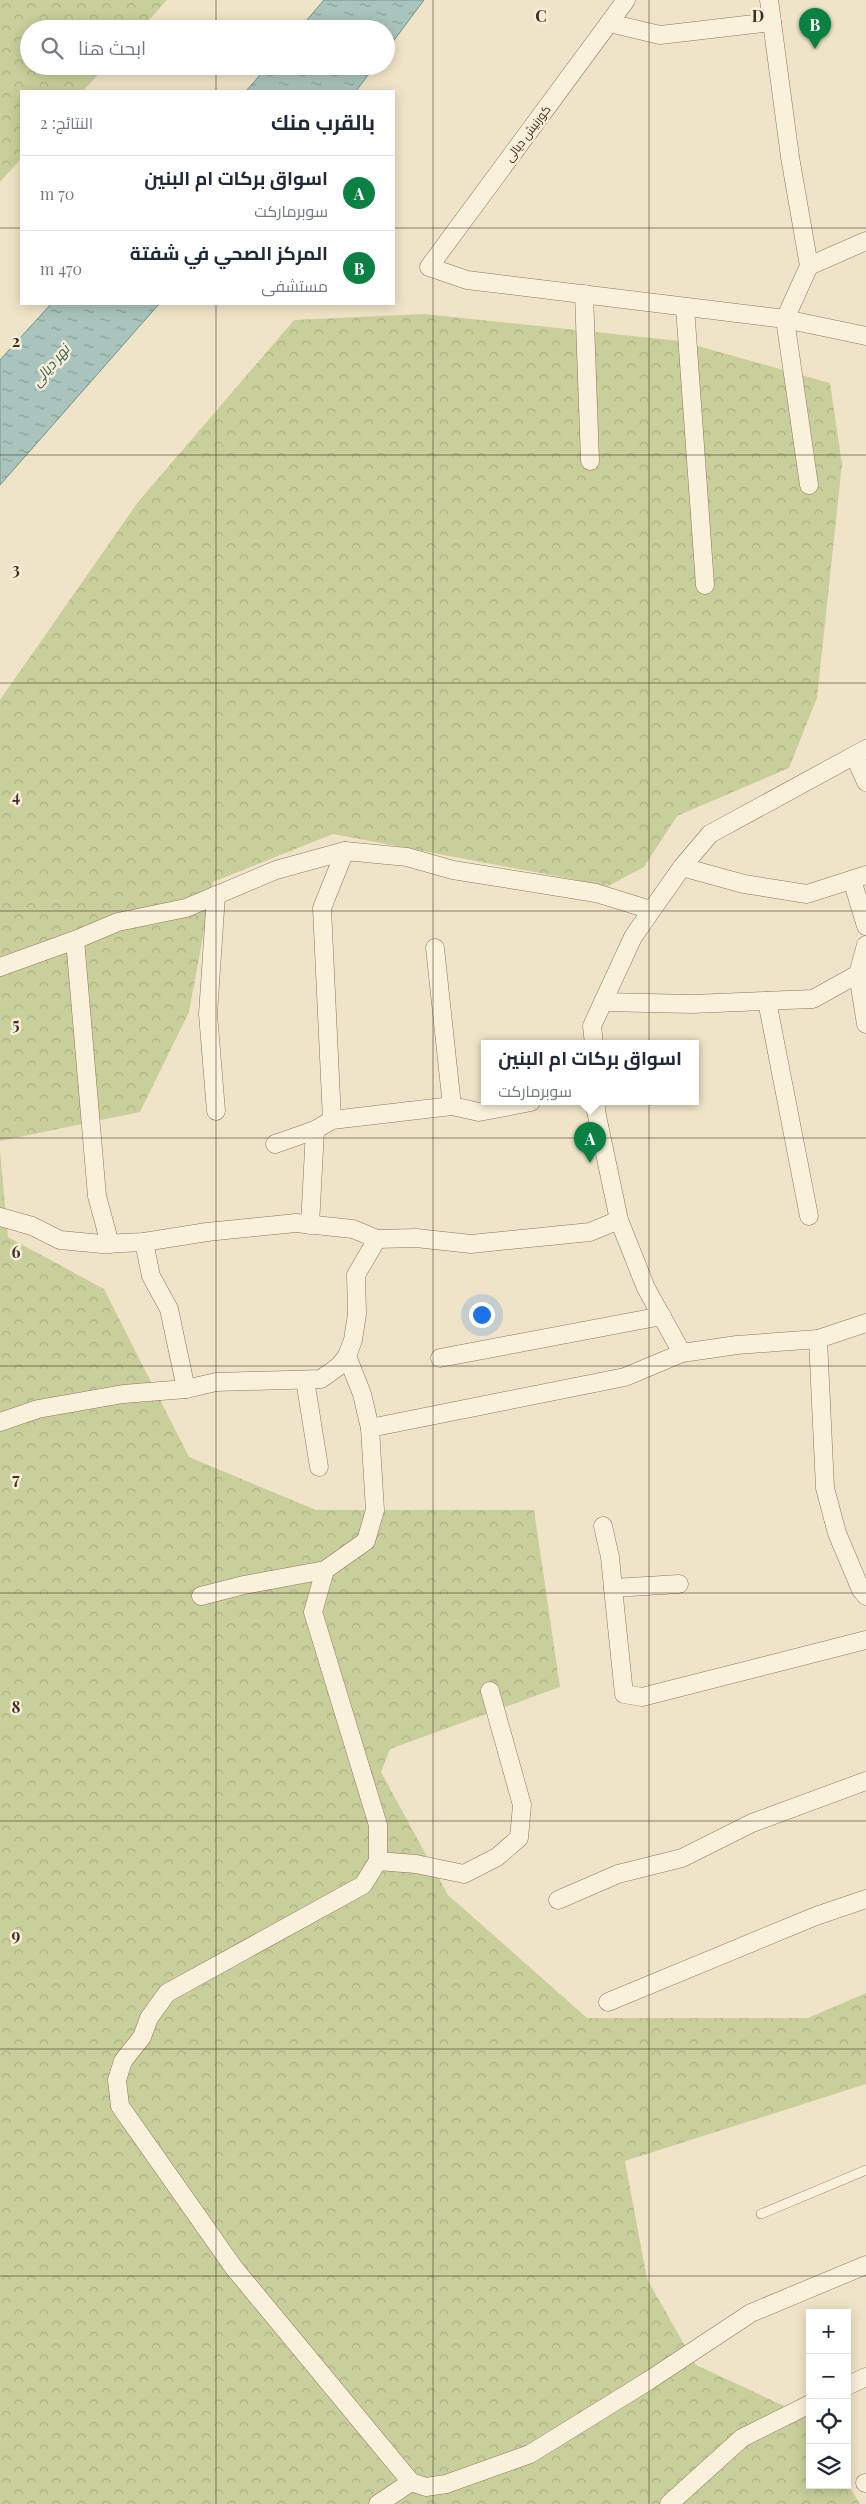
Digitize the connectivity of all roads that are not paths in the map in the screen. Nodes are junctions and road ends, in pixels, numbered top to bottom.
1 (626, 0) edge
2 (768, 0) edge
3 (772, 22) junction
4 (609, 23) junction
5 (866, 241) edge
6 (809, 266) junction
7 (584, 294) junction
8 (685, 307) junction
9 (785, 319) junction
10 (866, 336) edge
11 (590, 461) dead end
12 (809, 485) dead end
13 (705, 585) dead end
14 (860, 753) edge
15 (866, 782) edge
16 (345, 851) junction
17 (682, 867) junction
18 (859, 878) edge
19 (216, 895) junction
20 (651, 910) junction
21 (866, 926) edge
22 (75, 940) junction
23 (866, 945) edge
24 (435, 948) dead end
25 (0, 967) edge
26 (858, 974) junction
27 (768, 1001) junction
28 (603, 1002) junction
29 (866, 1024) edge
30 (594, 1040) edge
31 (515, 1105) edge
32 (597, 1105) edge
33 (452, 1106) junction
34 (216, 1111) dead end
35 (332, 1120) junction
36 (315, 1130) junction
37 (275, 1144) dead end
38 (809, 1216) dead end
39 (0, 1217) edge
40 (619, 1220) junction
41 (310, 1225) junction
42 (377, 1239) junction
43 (144, 1242) junction
44 (110, 1244) junction
45 (662, 1316) junction
46 (866, 1323) edge
47 (818, 1339) junction
48 (682, 1353) junction
49 (347, 1356) junction
50 (440, 1358) dead end
51 (305, 1380) junction
52 (186, 1389) junction
53 (0, 1422) edge
54 (370, 1428) junction
55 (318, 1467) dead end
56 (603, 1526) dead end
57 (325, 1570) junction
58 (679, 1584) dead end
59 (613, 1588) junction
60 (864, 1590) edge
61 (201, 1596) dead end
62 (866, 1640) edge
63 (490, 1691) dead end
64 (866, 1781) edge
65 (378, 1861) junction
66 (866, 1898) edge
67 (558, 1900) dead end
68 (608, 2002) dead end
69 (866, 2170) edge
70 (761, 2214) dead end
71 (866, 2265) edge
72 (866, 2377) edge
73 (851, 2384) edge
74 (806, 2406) edge
75 (411, 2482) junction
76 (378, 2504) edge
77 (669, 2504) edge

1 - 4 street, كورنيش ديالى
2 - 3 street
3 - 4 street
3 - 6 street
4 - 7 street, كورنيش ديالى
5 - 6 street
6 - 9 street
7 - 8 street
7 - 11 street
8 - 9 street
8 - 13 street
9 - 10 street
9 - 12 street
14 - 15 street
14 - 17 street
16 - 19 street
16 - 20 street
16 - 35 street
17 - 18 street
17 - 20 street
18 - 21 street
19 - 22 street
19 - 34 street
20 - 28 street
22 - 25 street
22 - 44 street
23 - 26 street
24 - 33 street
26 - 27 street
26 - 29 street
27 - 28 street
27 - 38 street
28 - 30 street
31 - 33 street
32 - 40 street
33 - 35 street
35 - 36 street
36 - 37 street
36 - 41 street
39 - 44 street
40 - 42 street
40 - 45 street
41 - 42 street
41 - 43 street
42 - 49 street
43 - 44 street
43 - 52 street
45 - 48 street
45 - 50 street
46 - 47 street
47 - 48 street
47 - 60 street
48 - 54 street
49 - 51 street
49 - 54 street
51 - 52 street
51 - 55 street
52 - 53 street
54 - 57 street
56 - 59 street
57 - 61 street
57 - 65 street
58 - 59 street
59 - 62 street
63 - 65 street
64 - 67 street
65 - 75 street
66 - 68 street
69 - 70 lane
71 - 75 street
72 - 73 street
74 - 77 street
75 - 76 street

